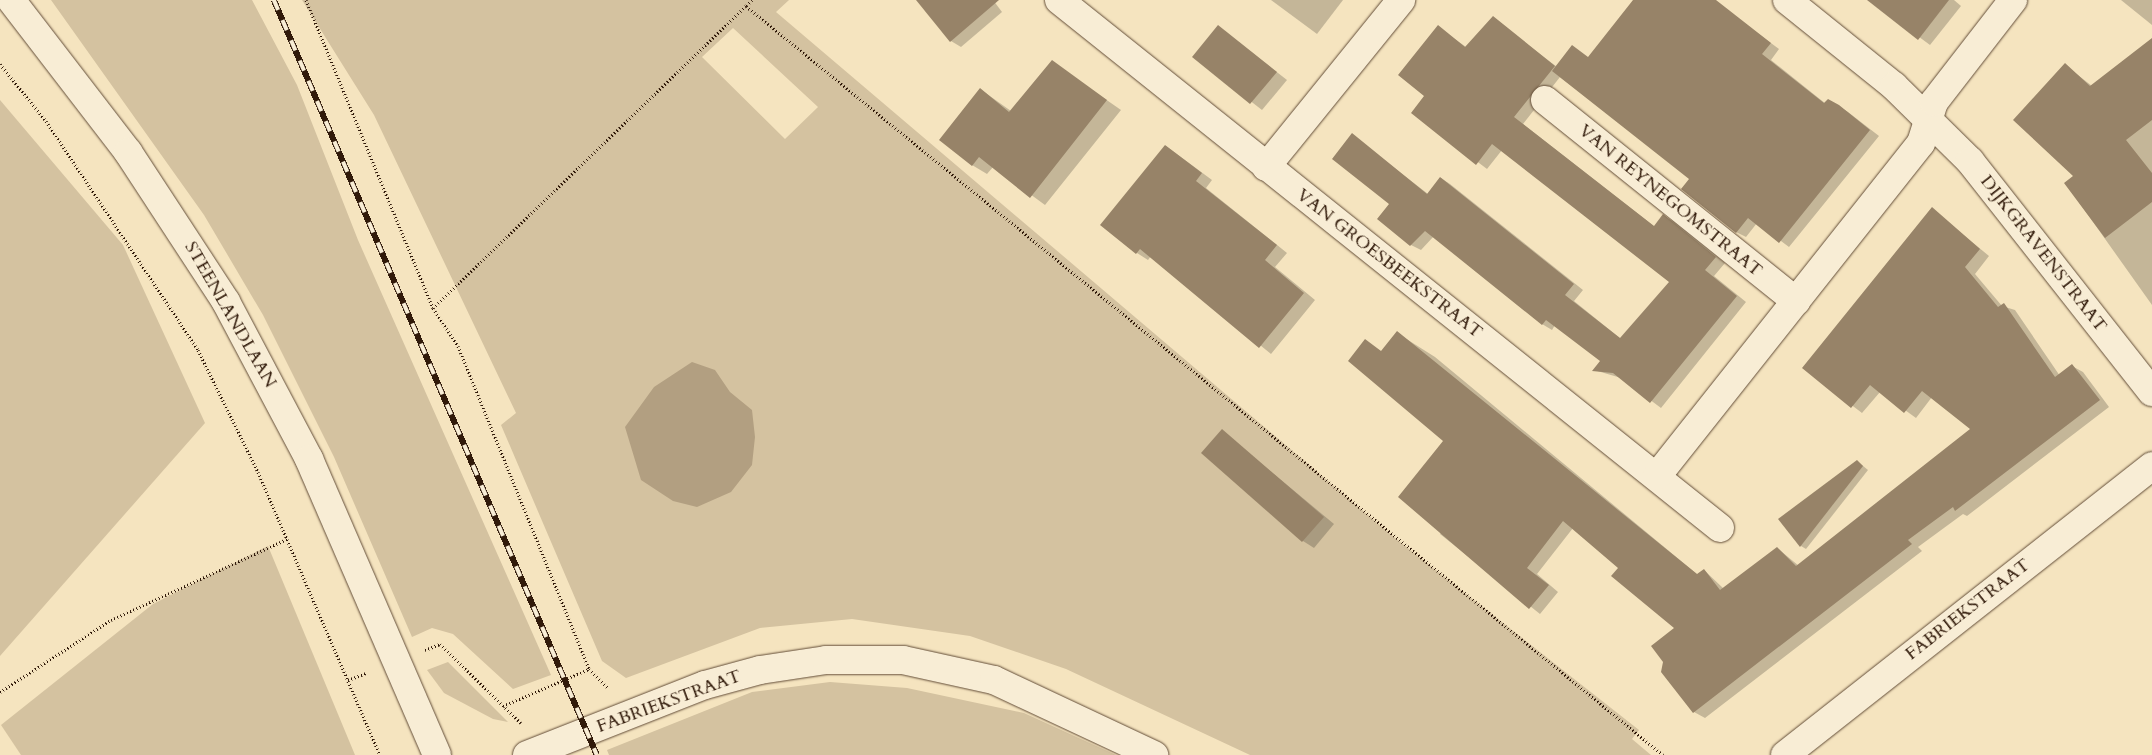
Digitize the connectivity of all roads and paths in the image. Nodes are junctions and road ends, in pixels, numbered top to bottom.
1 (12, 0) edge
2 (306, 0) edge
3 (752, 0) edge
4 (1059, 0) edge
5 (1401, 0) edge
6 (1787, 0) edge
7 (2013, 0) edge
8 (746, 6) junction
9 (0, 64) edge
10 (1545, 100) dead end
11 (1928, 123) junction
12 (1266, 166) junction
13 (1796, 301) junction
14 (433, 308) junction
15 (2152, 392) edge
16 (2152, 466) edge
17 (1657, 476) junction
18 (1720, 528) dead end
19 (287, 539) junction
20 (396, 660) junction
21 (589, 669) junction
22 (348, 680) junction
23 (0, 692) edge
24 (503, 706) junction
25 (634, 712) junction
26 (560, 742) junction
27 (380, 755) edge
28 (437, 755) edge
29 (527, 755) edge
30 (1154, 755) edge
31 (1663, 755) edge
32 (1785, 755) edge

1 - 20 street, STEENLANDLAAN
2 - 14 path
3 - 8 path
4 - 12 street, VAN GROESBEEKSTRAAT
5 - 12 street
6 - 11 street, DIJKGRAVENSTRAAT
7 - 11 street
8 - 14 path
8 - 31 path
9 - 19 path
10 - 13 street, VAN REYNEGOMSTRAAT
11 - 13 street
11 - 15 street, DIJKGRAVENSTRAAT
12 - 17 street, VAN GROESBEEKSTRAAT
13 - 17 street
14 - 21 path
16 - 32 street, FABRIEKSTRAAT
17 - 18 street, VAN GROESBEEKSTRAAT
19 - 22 path
19 - 23 path
20 - 22 path
20 - 24 path
20 - 28 street, STEENLANDLAAN
21 - 24 path
21 - 25 path
22 - 27 path
24 - 26 path
25 - 26 street, FABRIEKSTRAAT
25 - 30 street, FABRIEKSTRAAT
26 - 29 street, FABRIEKSTRAAT

